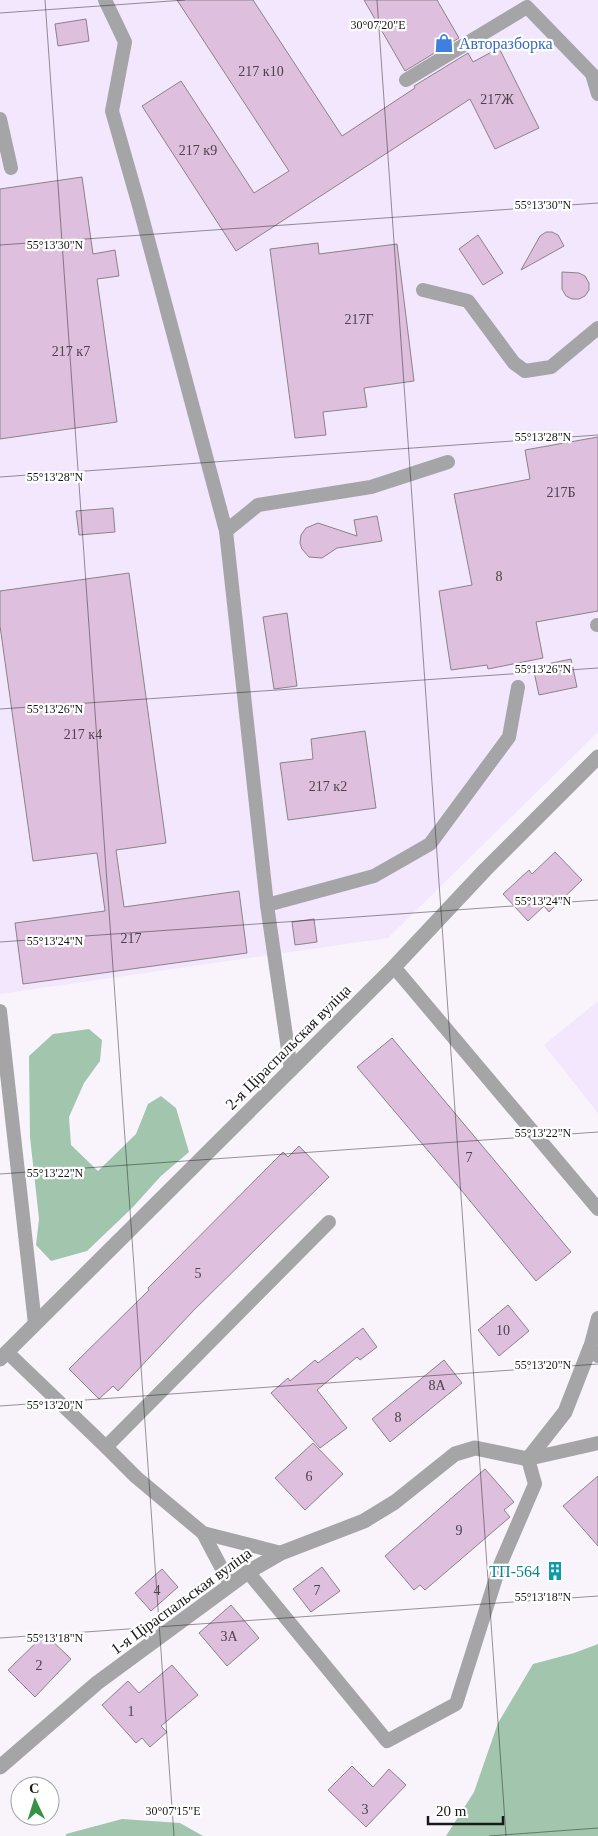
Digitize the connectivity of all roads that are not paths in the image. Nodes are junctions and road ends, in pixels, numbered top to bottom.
1 (105, 0) edge
2 (524, 3) edge
3 (406, 80) dead end
4 (598, 94) edge
5 (0, 119) edge
6 (11, 168) dead end
7 (423, 290) dead end
8 (598, 328) edge
9 (448, 462) dead end
10 (226, 531) junction
11 (518, 687) dead end
12 (598, 757) edge
13 (267, 905) junction
14 (394, 967) junction
15 (0, 1011) edge
16 (290, 1070) junction
17 (598, 1209) edge
18 (329, 1222) dead end
19 (598, 1318) edge
20 (35, 1324) junction
21 (594, 1352) edge
22 (3, 1356) edge
23 (598, 1443) edge
24 (106, 1447) junction
25 (528, 1459) junction
26 (203, 1533) junction
27 (281, 1553) junction
28 (248, 1572) junction
29 (230, 1584) junction
30 (0, 1767) edge

1 - 10 lane
2 - 3 lane
2 - 4 lane
5 - 6 lane
7 - 8 lane
9 - 10 lane
10 - 13 lane
11 - 13 lane
12 - 14 street, 2-я Ціраспальская вуліца
13 - 16 lane
14 - 16 street, 2-я Ціраспальская вуліца
14 - 17 lane
15 - 20 lane
16 - 20 street, 2-я Ціраспальская вуліца
18 - 24 lane
19 - 21 lane
20 - 22 street, 2-я Ціраспальская вуліца
21 - 25 street
22 - 24 lane
23 - 25 lane
24 - 26 lane
25 - 27 street, 1-я Ціраспальская вуліца
25 - 28 lane
26 - 27 lane
26 - 29 lane
27 - 28 street, 1-я Ціраспальская вуліца
28 - 29 street, 1-я Ціраспальская вуліца
29 - 30 street, 1-я Ціраспальская вуліца

